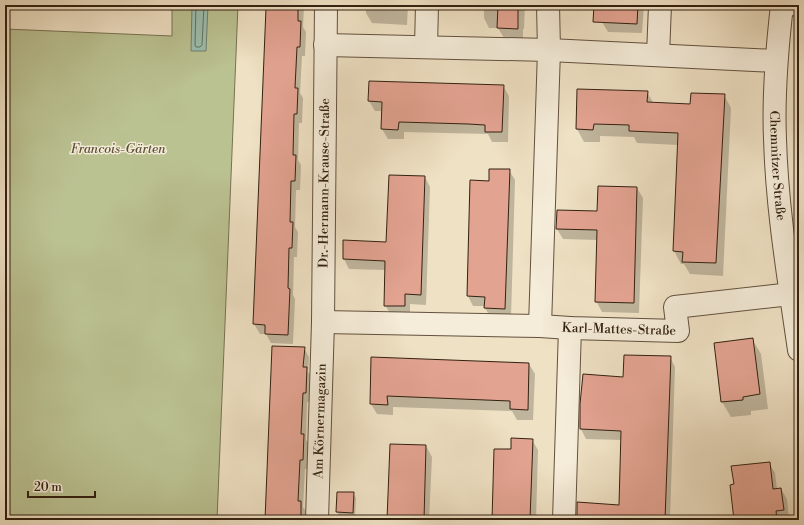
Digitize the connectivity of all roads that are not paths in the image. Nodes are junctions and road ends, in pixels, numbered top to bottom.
1 (326, 5) edge
2 (427, 5) edge
3 (548, 5) edge
4 (660, 5) edge
5 (782, 5) edge
6 (325, 45) junction
7 (426, 47) junction
8 (549, 50) junction
9 (658, 55) junction
10 (776, 61) junction
11 (791, 294) junction
12 (323, 322) junction
13 (540, 326) junction
14 (570, 328) junction
15 (799, 350) edge
16 (318, 520) edge
17 (564, 520) edge

1 - 6 street, Dr.-Hermann-Krause-Straße
2 - 7 street
3 - 8 street
4 - 9 street
5 - 10 street, Chemnitzer Straße
6 - 7 street
6 - 12 street, Dr.-Hermann-Krause-Straße
7 - 8 street
8 - 9 street
8 - 13 street
9 - 10 street
10 - 11 street, Chemnitzer Straße
11 - 14 street, Karl-Mattes-Straße
11 - 15 street, Chemnitzer Straße
12 - 13 street, Karl-Mattes-Straße
12 - 16 street, Am Körnermagazin
13 - 14 street, Karl-Mattes-Straße
14 - 17 street

